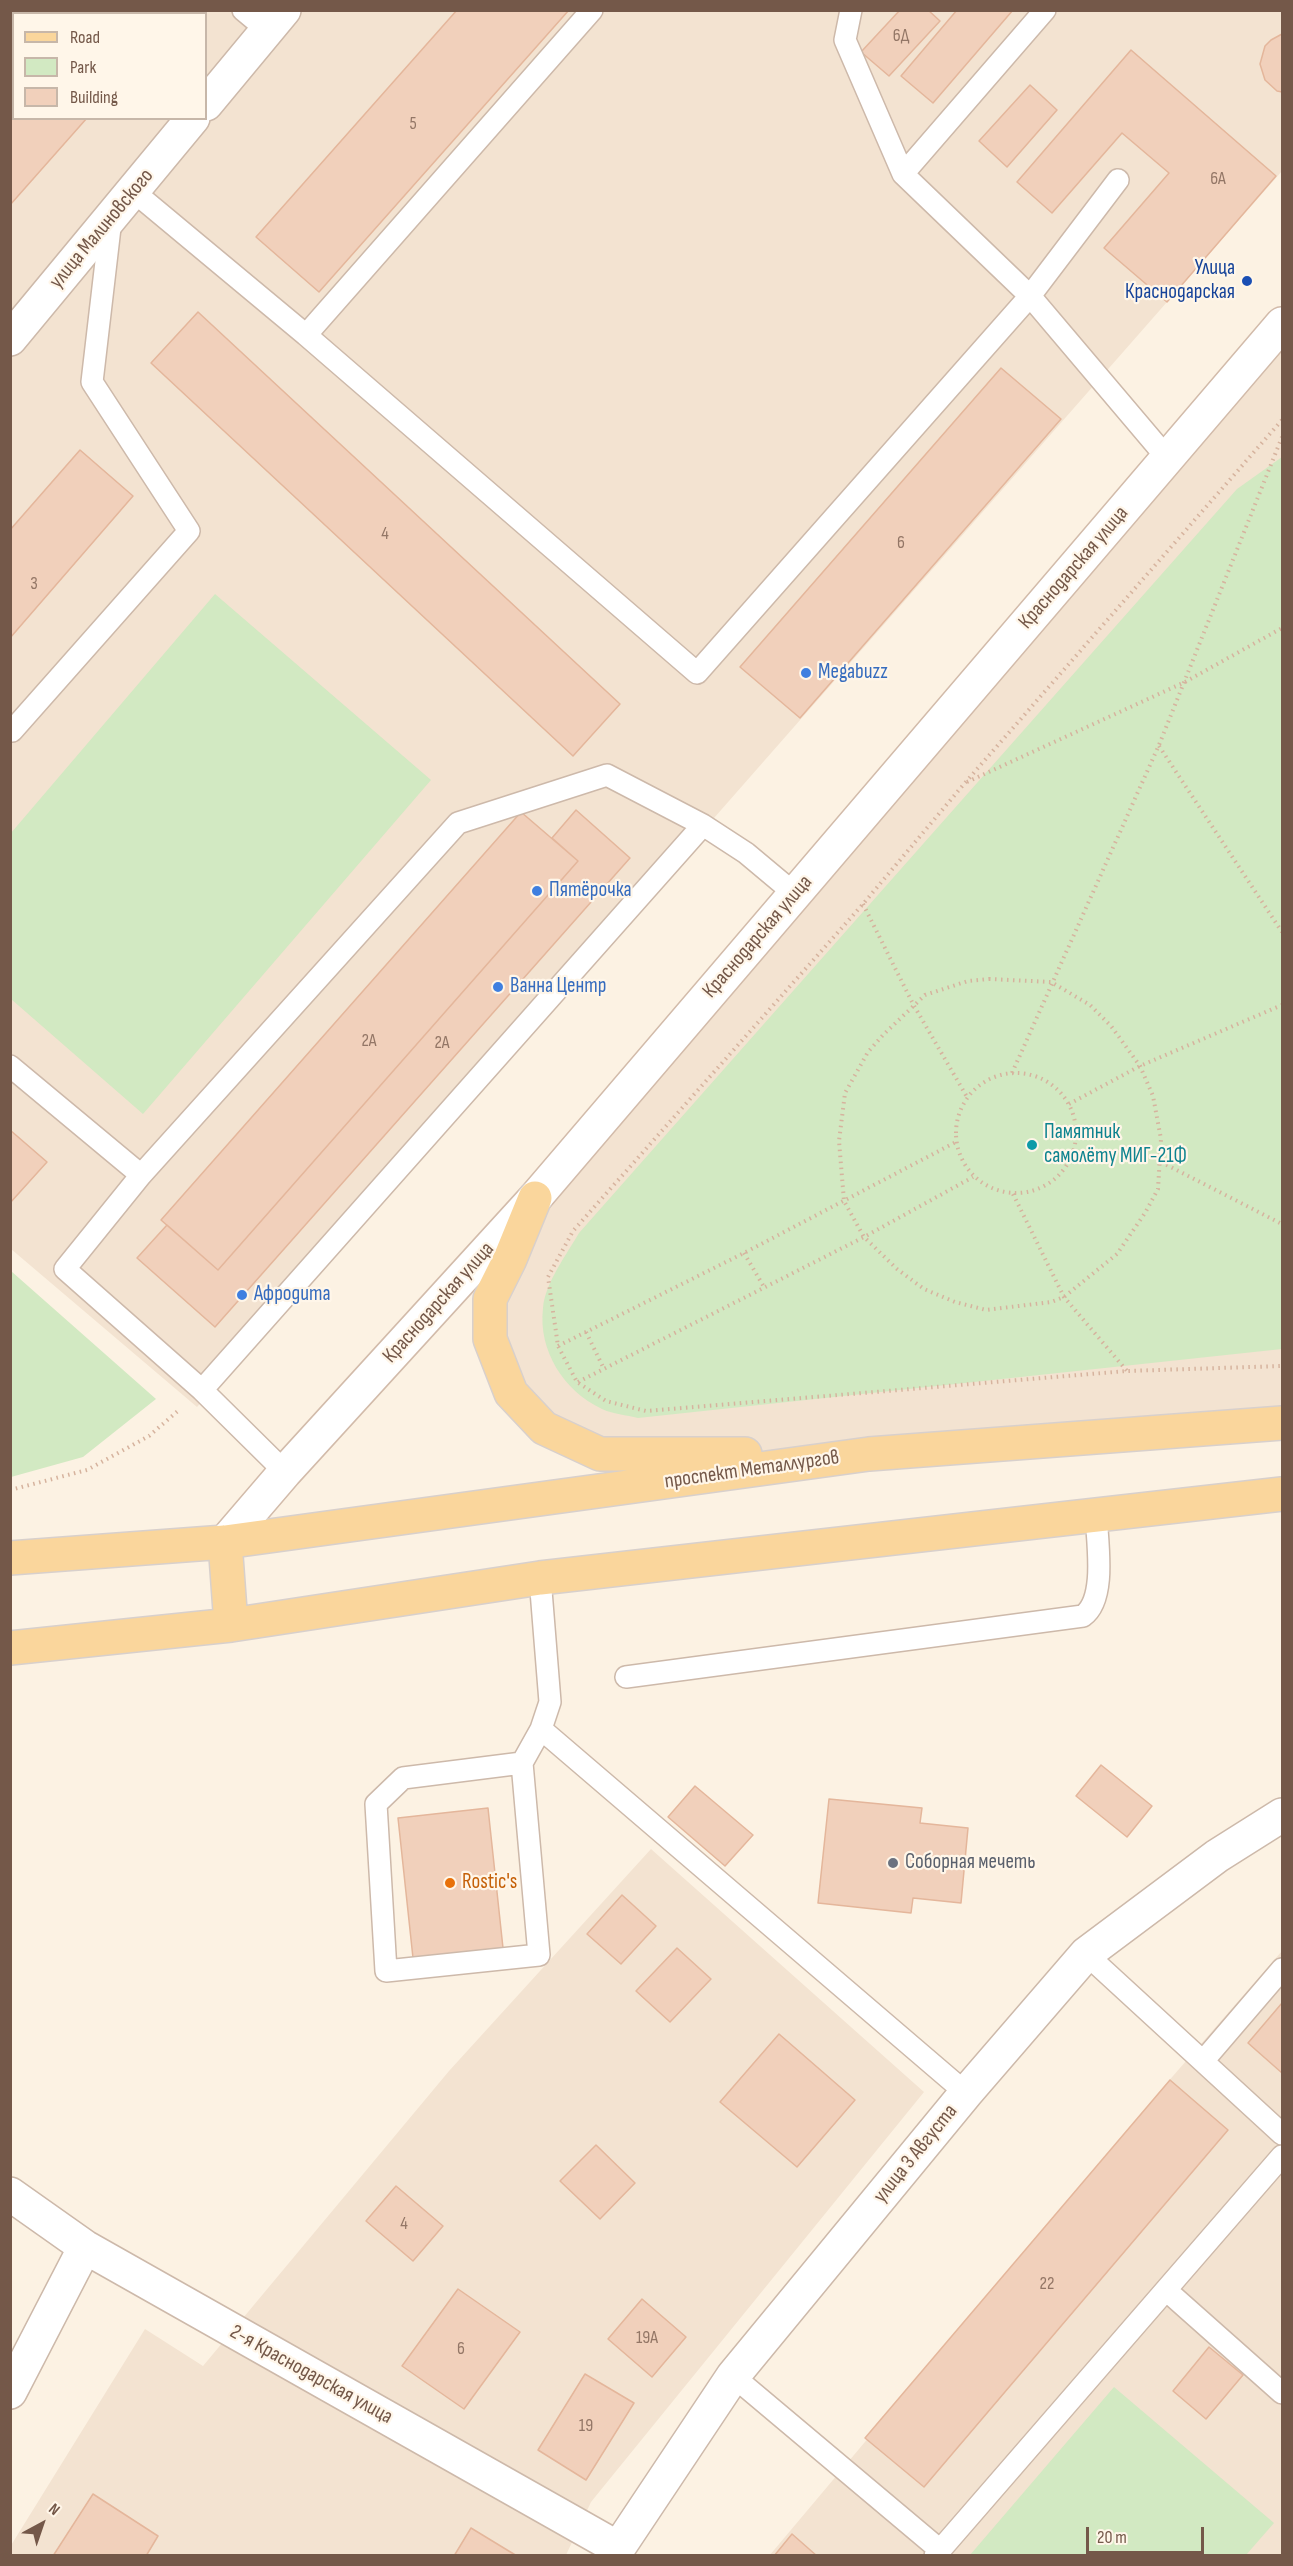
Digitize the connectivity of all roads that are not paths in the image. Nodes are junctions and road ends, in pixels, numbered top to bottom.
1 (592, 10) edge
2 (851, 10) edge
3 (1045, 10) edge
4 (265, 17) edge
5 (207, 103) edge
6 (191, 120) edge
7 (903, 174) junction
8 (1118, 180) dead end
9 (133, 191) junction
10 (111, 215) junction
11 (1030, 296) junction
12 (1282, 324) edge
13 (306, 335) junction
14 (10, 339) edge
15 (1168, 459) junction
16 (12, 731) edge
17 (703, 825) junction
18 (795, 894) junction
19 (10, 1066) edge
20 (141, 1175) junction
21 (535, 1198) junction
22 (202, 1390) junction
23 (1282, 1423) edge
24 (869, 1454) junction
25 (285, 1472) junction
26 (1282, 1494) edge
27 (1096, 1514) junction
28 (225, 1542) junction
29 (10, 1558) edge
30 (540, 1578) junction
31 (231, 1625) junction
32 (10, 1648) edge
33 (626, 1677) dead end
34 (542, 1729) junction
35 (522, 1762) junction
36 (1282, 1815) edge
37 (1086, 1954) junction
38 (1282, 1969) edge
39 (1204, 2060) junction
40 (966, 2093) junction
41 (1282, 2133) edge
42 (1282, 2156) edge
43 (10, 2194) edge
44 (85, 2247) junction
45 (1166, 2290) junction
46 (733, 2376) junction
47 (10, 2392) edge
48 (1282, 2393) edge
49 (614, 2551) edge
50 (938, 2553) edge

1 - 13 lane
2 - 7 lane
3 - 7 lane
4 - 5 street
6 - 9 street, улица Малиновского
7 - 11 lane
8 - 11 lane
9 - 10 street, улица Малиновского
9 - 13 lane
10 - 14 street, улица Малиновского
10 - 16 lane
11 - 13 lane
11 - 15 lane
12 - 15 street, Краснодарская улица
15 - 18 street, Краснодарская улица
17 - 18 lane
17 - 20 lane
17 - 22 lane
18 - 21 street, Краснодарская улица
19 - 20 lane
20 - 22 lane
21 - 24 main road
21 - 25 street, Краснодарская улица
22 - 25 lane
23 - 24 main road, проспект Металлургов
24 - 28 main road, проспект Металлургов
25 - 28 street, Краснодарская улица
26 - 27 main road
27 - 30 main road
27 - 33 lane
28 - 29 main road, проспект Металлургов
28 - 31 main road
30 - 31 main road
30 - 34 lane
31 - 32 main road
34 - 35 lane
34 - 40 lane
35 - 35 lane
36 - 37 street, улица 3 Августа
37 - 39 lane
37 - 40 street, улица 3 Августа
38 - 39 lane
39 - 41 lane
40 - 46 street, улица 3 Августа
42 - 45 lane
43 - 44 street, 2-я Краснодарская улица
44 - 47 street
44 - 49 street, 2-я Краснодарская улица
45 - 48 lane
45 - 50 lane
46 - 49 street, улица 3 Августа
46 - 50 lane

